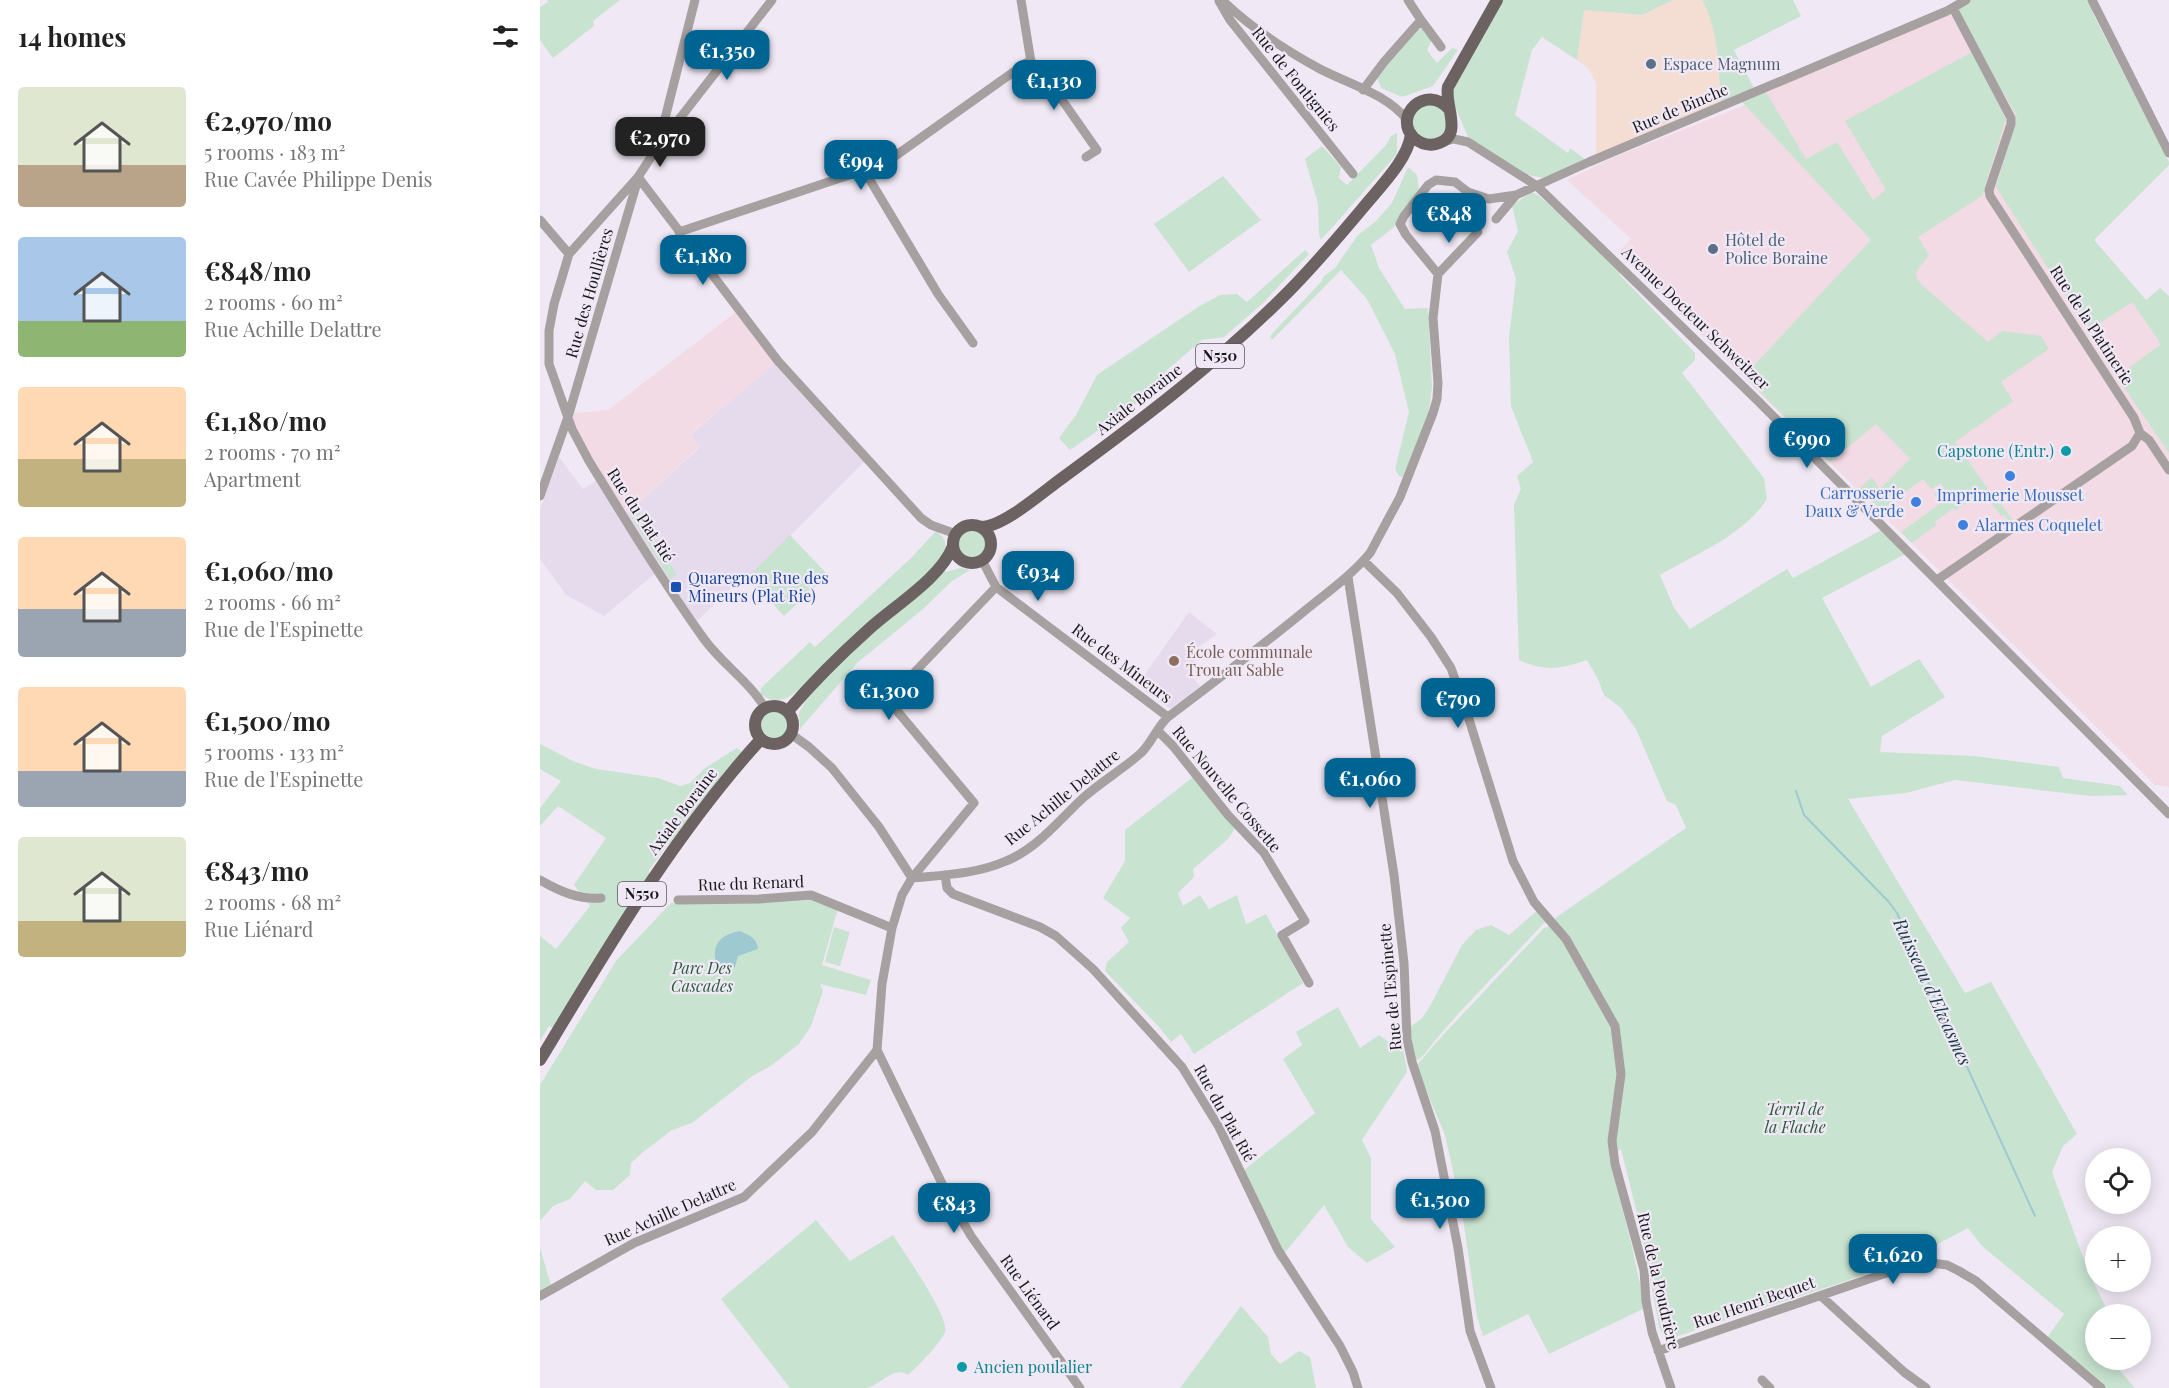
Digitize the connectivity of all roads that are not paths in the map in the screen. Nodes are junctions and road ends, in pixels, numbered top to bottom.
1 (695, 0) edge
2 (772, 0) edge
3 (1021, 0) edge
4 (1220, 0) edge
5 (1408, 0) edge
6 (1497, 0) edge
7 (1966, 0) edge
8 (2092, 0) edge
9 (1953, 8) junction
10 (1421, 20) junction
11 (1441, 47) dead end
12 (1029, 62) junction
13 (1451, 79) junction
14 (1363, 90) junction
15 (1423, 100) junction
16 (1394, 105) junction
17 (1451, 112) junction
18 (1407, 120) junction
19 (1411, 134) junction
20 (1468, 142) junction
21 (1433, 144) junction
22 (659, 145) junction
23 (1406, 153) junction
24 (2169, 153) edge
25 (1086, 158) dead end
26 (864, 170) junction
27 (1353, 174) dead end
28 (638, 177) junction
29 (1537, 186) junction
30 (1516, 195) junction
31 (1496, 219) dead end
32 (540, 220) edge
33 (679, 232) junction
34 (1478, 232) dead end
35 (568, 254) junction
36 (1438, 274) junction
37 (973, 344) dead end
38 (568, 417) junction
39 (2140, 433) junction
40 (2169, 470) edge
41 (540, 496) edge
42 (1000, 523) junction
43 (981, 527) junction
44 (955, 540) junction
45 (991, 543) junction
46 (982, 560) junction
47 (964, 561) junction
48 (1364, 561) junction
49 (942, 567) junction
50 (1348, 577) junction
51 (1937, 580) junction
52 (996, 587) junction
53 (867, 675) dead end
54 (888, 700) junction
55 (765, 708) junction
56 (788, 711) junction
57 (1168, 717) junction
58 (1158, 731) junction
59 (791, 734) junction
60 (761, 739) junction
61 (2169, 814) edge
62 (945, 874) junction
63 (912, 878) junction
64 (540, 880) edge
65 (601, 898) dead end
66 (678, 900) dead end
67 (892, 928) junction
68 (1309, 983) dead end
69 (877, 1050) junction
70 (540, 1060) edge
71 (540, 1296) edge
72 (1821, 1296) junction
73 (1658, 1351) junction
74 (1762, 1380) dead end
75 (1080, 1388) edge
76 (1358, 1388) edge
77 (1491, 1388) edge
78 (1671, 1388) edge
79 (1770, 1388) edge
80 (1926, 1388) edge
81 (2101, 1388) edge

1 - 22 street
2 - 22 street
3 - 12 street
4 - 14 street
4 - 27 street, Rue de Fontignies
5 - 10 street
6 - 13 main road
7 - 9 street, Rue de Binche
8 - 24 street
9 - 29 street, Rue de Binche
9 - 39 street, Rue de la Platinerie
10 - 11 street
10 - 14 street
12 - 25 street
12 - 26 street
13 - 15 main road
13 - 17 main road
14 - 16 street
15 - 16 street
15 - 17 main road
15 - 18 main road
16 - 18 street
17 - 20 street
17 - 21 main road
18 - 19 main road
19 - 21 main road
19 - 23 main road, Axiale Boraine / N550
20 - 21 street
20 - 29 street, Avenue Docteur Schweitzer
21 - 23 main road
22 - 28 street
23 - 42 main road, Axiale Boraine / N550
26 - 33 street
26 - 37 street
28 - 33 street
28 - 35 street
28 - 38 street, Rue des Houllières
29 - 30 street
29 - 51 street, Avenue Docteur Schweitzer
30 - 31 street
30 - 36 street
32 - 35 street
33 - 44 street
34 - 36 street
35 - 38 street, Rue du Plat Rié
36 - 48 street, Rue Achille Delattre
38 - 41 street, Rue des Houllières
38 - 55 street, Rue du Plat Rié
39 - 40 street, Rue de la Platinerie
39 - 51 street
42 - 43 main road, N550
42 - 45 main road, N550
43 - 44 main road, N550
43 - 45 main road
44 - 47 main road
44 - 49 main road
45 - 46 main road, N550
46 - 47 main road
46 - 52 street, Rue des Mineurs
47 - 49 main road
48 - 50 street, Rue Achille Delattre
48 - 73 street, Rue de la Poudrière
49 - 56 main road
50 - 57 street, Rue Achille Delattre
50 - 77 street, Rue de l'Espinette
51 - 61 street, Avenue Docteur Schweitzer
52 - 54 street
52 - 57 street, Rue des Mineurs
53 - 54 street
54 - 63 street
55 - 56 main road
55 - 60 main road
56 - 59 main road
57 - 58 street, Rue Achille Delattre
58 - 62 street, Rue Achille Delattre
58 - 68 street, Rue Nouvelle Cossette
59 - 60 main road
59 - 63 street
60 - 70 main road, Axiale Boraine / N550
62 - 63 street, Rue Achille Delattre
62 - 76 street, Rue du Plat Rié
63 - 67 street
64 - 65 street
66 - 67 street, Rue du Renard
67 - 69 street
69 - 71 street, Rue Achille Delattre
69 - 75 street, Rue Liénard
72 - 73 street, Rue Henri Bequet
72 - 80 street
72 - 81 street, Rue Henri Bequet
73 - 78 street, Rue de la Poudrière
74 - 79 street

